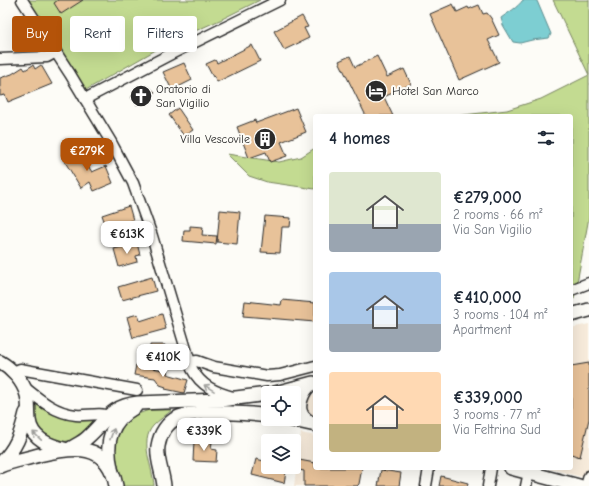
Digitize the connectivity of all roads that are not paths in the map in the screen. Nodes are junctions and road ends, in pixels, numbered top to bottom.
1 (22, 0) edge
2 (280, 0) edge
3 (32, 16) edge
4 (56, 52) joint
5 (0, 59) edge
6 (85, 99) junction
7 (589, 283) edge
8 (573, 289) edge
9 (589, 310) edge
10 (573, 314) edge
11 (0, 362) edge
12 (189, 362) junction
13 (313, 366) edge
14 (13, 372) junction
15 (313, 383) edge
16 (301, 386) edge
17 (24, 387) junction
18 (136, 390) dead end
19 (261, 395) edge
20 (241, 398) junction
21 (146, 402) junction
22 (28, 404) junction
23 (261, 415) edge
24 (107, 416) junction
25 (301, 422) edge
26 (313, 424) edge
27 (313, 425) edge
28 (69, 449) junction
29 (0, 465) edge
30 (429, 470) edge
31 (491, 470) edge
32 (520, 470) edge
33 (112, 472) junction
34 (529, 472) junction
35 (589, 476) edge
36 (116, 486) edge
37 (164, 486) edge
38 (426, 486) edge
39 (488, 486) edge
40 (526, 486) edge
41 (579, 486) edge
42 (586, 486) edge

1 - 3 street
2 - 6 street
4 - 5 street
4 - 6 street
6 - 12 street
7 - 8 street
9 - 10 main road
11 - 14 main road
12 - 13 street
20 -> 12 street
14 - 17 main road
14 - 18 street
15 - 16 main road
15 - 26 main road
17 - 22 main road
17 - 24 street
19 - 20 main road
20 - 21 main road
21 - 24 main road
33 -> 21 main road
28 -> 22 main road
22 - 29 main road
23 - 37 main road
24 - 28 main road
25 - 27 main road
28 - 29 main road
28 - 33 main road
30 - 38 street
31 - 39 street
32 - 34 main road
33 - 36 main road
34 - 40 street
34 - 41 main road
35 - 42 street

